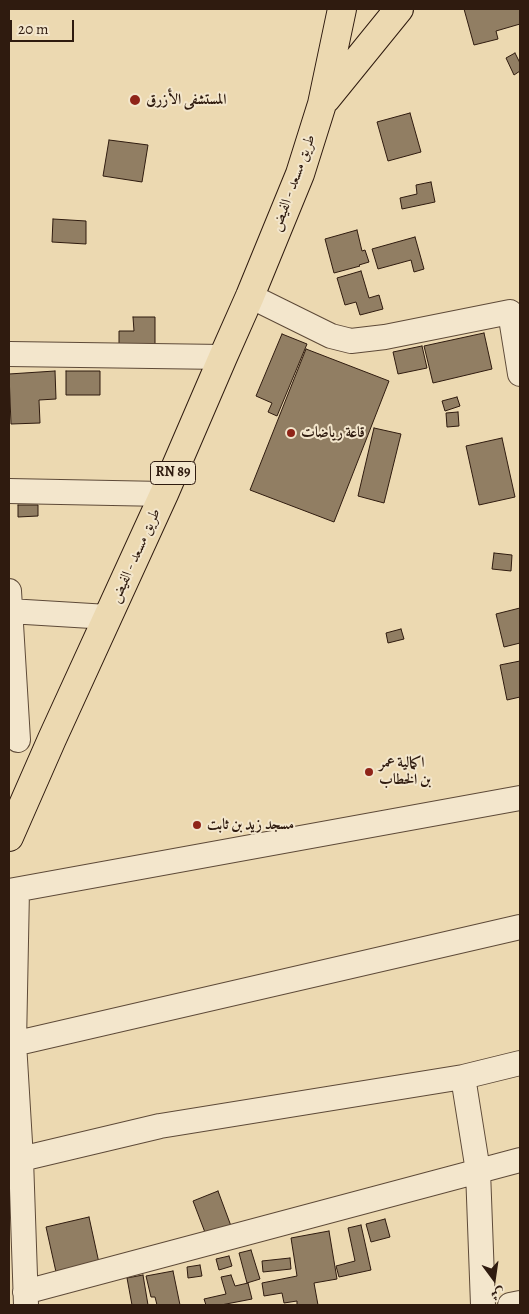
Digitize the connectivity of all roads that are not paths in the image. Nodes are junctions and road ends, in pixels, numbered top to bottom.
1 (342, 9) edge
2 (398, 9) edge
3 (322, 104) junction
4 (250, 296) junction
5 (515, 309) edge
6 (9, 354) edge
7 (223, 357) junction
8 (520, 374) edge
9 (9, 491) edge
10 (164, 494) junction
11 (9, 605) edge
12 (108, 617) junction
13 (52, 739) junction
14 (13, 740) edge
15 (520, 798) edge
16 (9, 837) edge
17 (13, 891) edge
18 (520, 927) edge
19 (11, 1044) edge
20 (520, 1063) edge
21 (463, 1077) junction
22 (21, 1159) junction
23 (520, 1160) edge
24 (478, 1171) junction
25 (26, 1298) edge
26 (520, 1303) edge
27 (483, 1305) edge
28 (510, 1305) edge

1 - 3 main road, طريق مسعد - الفيض
2 - 3 main road
3 - 4 main road, طريق مسعد - الفيض / RN 89
4 - 5 street
4 - 7 main road, طريق مسعد - الفيض / RN 89
5 - 8 street
6 - 7 street
7 - 10 main road, طريق مسعد - الفيض / RN 89
9 - 10 street
10 - 12 main road, طريق مسعد - الفيض / RN 89
11 - 12 street
11 - 14 street
12 - 13 main road, طريق مسعد - الفيض / RN 89
13 - 14 street
13 - 16 main road, طريق مسعد - الفيض / RN 89
15 - 17 street
17 - 19 street
18 - 19 street
19 - 22 street
20 - 21 street
21 - 22 street
21 - 24 street
22 - 25 street
23 - 24 street
24 - 25 street
24 - 27 street
26 - 28 street

